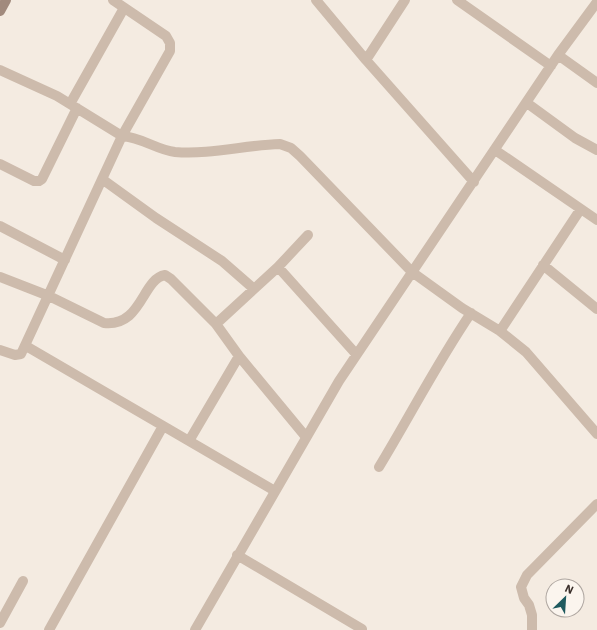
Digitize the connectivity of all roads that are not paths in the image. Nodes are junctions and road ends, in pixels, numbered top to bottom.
1 (6, 0) edge
2 (113, 0) edge
3 (316, 0) edge
4 (405, 0) edge
5 (457, 0) edge
6 (597, 2) edge
7 (124, 8) junction
8 (0, 11) edge
9 (558, 55) junction
10 (366, 60) junction
11 (551, 66) junction
12 (0, 70) edge
13 (597, 83) edge
14 (527, 103) junction
15 (73, 106) junction
16 (122, 136) junction
17 (495, 150) junction
18 (597, 150) edge
19 (0, 164) edge
20 (102, 179) junction
21 (474, 182) junction
22 (580, 210) junction
23 (597, 220) edge
24 (0, 226) edge
25 (308, 235) dead end
26 (66, 260) junction
27 (543, 265) junction
28 (278, 266) junction
29 (412, 272) junction
30 (0, 277) edge
31 (254, 289) junction
32 (50, 296) junction
33 (597, 309) edge
34 (471, 313) junction
35 (216, 324) junction
36 (500, 330) junction
37 (26, 346) junction
38 (0, 350) edge
39 (356, 354) junction
40 (239, 356) junction
41 (163, 426) junction
42 (597, 434) edge
43 (306, 437) junction
44 (189, 441) junction
45 (379, 468) dead end
46 (275, 491) junction
47 (597, 504) edge
48 (237, 555) junction
49 (23, 581) dead end
50 (0, 623) edge
51 (362, 629) dead end
52 (49, 630) edge
53 (195, 630) edge
54 (532, 630) edge

1 - 8 main road
2 - 7 street
3 - 10 street
4 - 10 street
5 - 11 street
6 - 9 street
7 - 15 street
7 - 16 street
9 - 11 street
9 - 13 street
10 - 21 street
11 - 14 street
12 - 15 street
14 - 17 street
14 - 18 street
15 - 16 street
15 - 19 street
16 - 20 street
16 - 29 street
17 - 21 street
17 - 22 street
20 - 26 street
20 - 31 street
21 - 29 street
22 - 23 street
22 - 27 street
24 - 26 street
25 - 28 street
26 - 32 street
27 - 33 street
27 - 36 street
28 - 31 street
28 - 39 street
29 - 34 street
29 - 39 street
30 - 32 street
31 - 35 street
32 - 35 street
32 - 37 street
34 - 36 street
34 - 45 street
35 - 40 street
36 - 42 street
37 - 38 street
37 - 41 street
39 - 43 street
40 - 43 street
40 - 44 street
41 - 44 street
41 - 52 street
43 - 46 street
44 - 46 street
46 - 48 street
47 - 54 street
48 - 51 street
48 - 53 street
49 - 50 street

